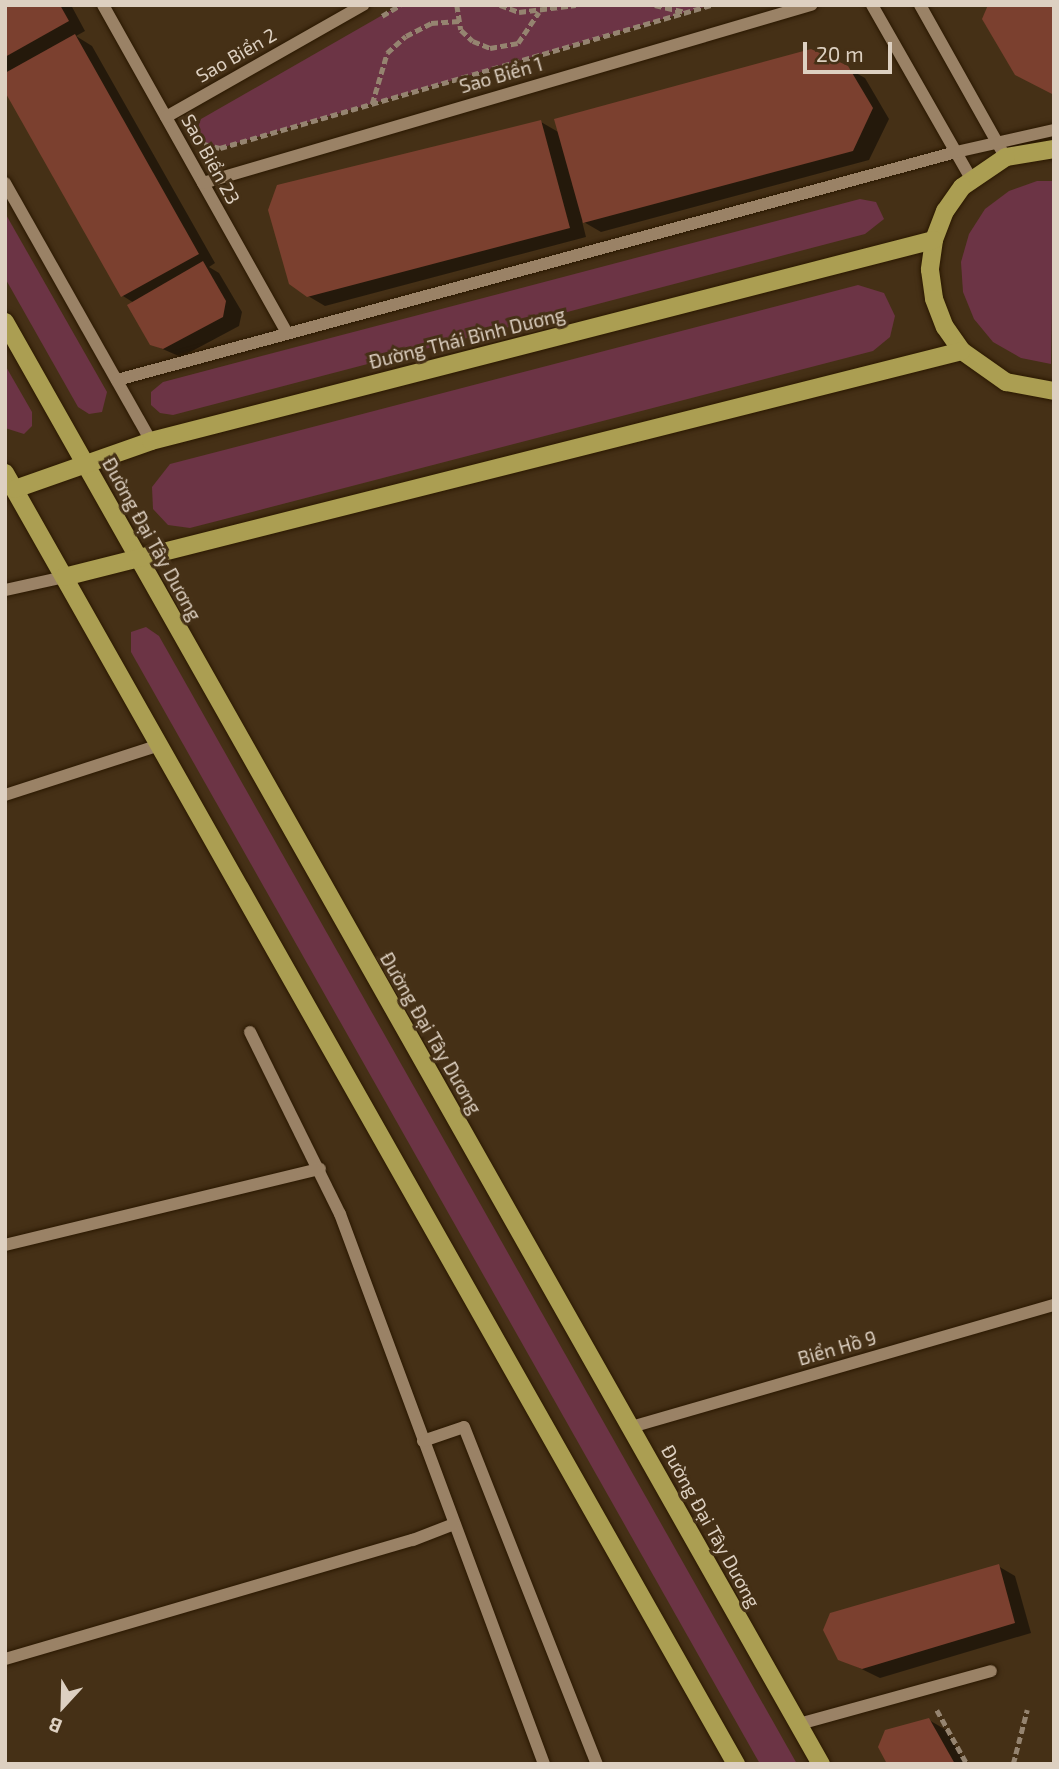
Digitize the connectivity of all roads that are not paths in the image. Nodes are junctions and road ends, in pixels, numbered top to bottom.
1 (103, 5) edge
2 (363, 5) edge
3 (811, 5) edge
4 (872, 5) edge
5 (920, 5) edge
6 (166, 117) junction
7 (1054, 130) edge
8 (1054, 149) edge
9 (1002, 151) junction
10 (956, 152) junction
11 (972, 180) junction
12 (5, 183) edge
13 (203, 183) junction
14 (934, 240) junction
15 (5, 323) edge
16 (286, 331) junction
17 (962, 351) junction
18 (117, 380) junction
19 (1054, 391) edge
20 (151, 441) junction
21 (85, 463) junction
22 (5, 472) edge
23 (10, 491) edge
24 (139, 559) junction
25 (64, 577) junction
26 (5, 590) edge
27 (160, 745) junction
28 (5, 795) edge
29 (250, 1032) dead end
30 (320, 1169) junction
31 (5, 1245) edge
32 (1054, 1305) edge
33 (631, 1427) junction
34 (423, 1441) junction
35 (454, 1524) junction
36 (5, 1659) edge
37 (991, 1671) dead end
38 (799, 1724) junction
39 (544, 1764) edge
40 (597, 1764) edge
41 (736, 1764) edge
42 (821, 1764) edge

1 - 6 street, Sao Biển 23
2 - 6 street, Sao Biển 2
3 - 13 street, Sao Biển 1
4 - 10 street
5 - 9 street
6 - 13 street, Sao Biển 23
7 - 9 street
8 - 9 main road
9 - 10 street
9 - 11 main road
10 - 11 street
10 - 16 street
11 - 14 main road
12 - 18 street
13 - 16 street, Sao Biển 23
14 - 17 main road
14 - 20 main road, Đường Thái Bình Dương
15 - 21 main road, Đường Đại Tây Dương
16 - 18 street
17 - 19 main road
17 - 24 main road
18 - 20 street
20 - 21 main road, Đường Thái Bình Dương
21 - 23 main road, Đường Thái Bình Dương
21 - 24 main road, Đường Đại Tây Dương
22 - 23 main road
23 - 25 main road
24 - 25 main road
24 - 33 main road, Đường Đại Tây Dương
25 - 26 street
25 - 27 main road
27 - 28 street
27 - 41 main road
29 - 30 street
30 - 31 street
30 - 34 street
32 - 33 street, Biển Hồ 9
33 - 38 main road, Đường Đại Tây Dương
34 - 35 street
34 - 40 street
35 - 36 street
35 - 39 street
37 - 38 street
38 - 42 main road, Đường Đại Tây Dương

